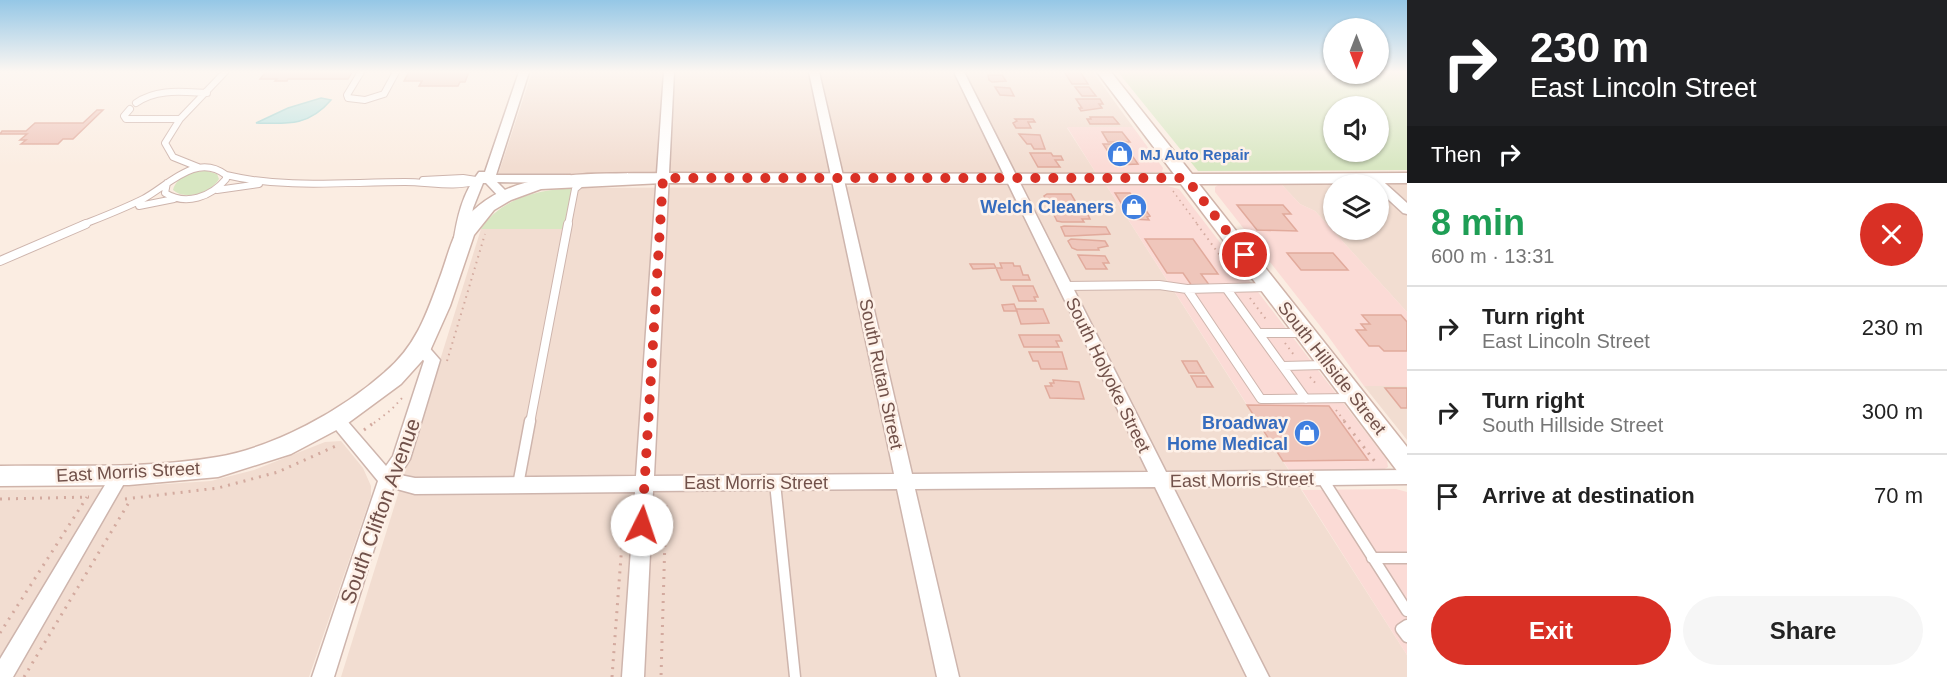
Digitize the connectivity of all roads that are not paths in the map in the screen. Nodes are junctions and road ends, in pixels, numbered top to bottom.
1 (196, 104) edge
2 (513, 104) edge
3 (667, 104) edge
4 (821, 104) edge
5 (975, 104) edge
6 (1128, 104) edge
7 (130, 109) dead end
8 (179, 119) junction
9 (172, 157) junction
10 (200, 168) junction
11 (173, 172) junction
12 (226, 174) junction
13 (663, 178) junction
14 (1186, 178) junction
15 (1323, 178) edge
16 (1389, 178) edge
17 (1407, 178) edge
18 (484, 179) junction
19 (1013, 179) junction
20 (585, 180) junction
21 (838, 180) junction
22 (266, 182) junction
23 (167, 183) junction
24 (216, 190) junction
25 (1389, 194) edge
26 (505, 196) junction
27 (177, 199) junction
28 (1407, 210) edge
29 (114, 212) junction
30 (460, 249) junction
31 (0, 261) edge
32 (1065, 286) junction
33 (1270, 287) junction
34 (1226, 288) junction
35 (1187, 289) junction
36 (1259, 333) junction
37 (1305, 333) junction
38 (421, 348) junction
39 (1330, 365) junction
40 (1283, 366) junction
41 (1356, 398) junction
42 (1306, 399) junction
43 (344, 428) junction
44 (1407, 465) edge
45 (0, 476) edge
46 (120, 476) junction
47 (1407, 477) edge
48 (1322, 478) junction
49 (387, 479) junction
50 (1161, 481) junction
51 (644, 483) junction
52 (775, 483) junction
53 (904, 483) junction
54 (518, 485) junction
55 (1372, 558) junction
56 (1407, 558) edge
57 (1403, 598) edge
58 (1407, 611) edge
59 (1407, 625) edge
60 (1407, 637) edge
61 (1, 677) edge
62 (323, 677) edge
63 (633, 677) edge
64 (795, 677) edge
65 (948, 677) edge
66 (1258, 677) edge

1 - 8 lane
2 - 18 street
3 - 13 street
4 - 21 street, South Rutan Street
5 - 19 street, South Holyoke Street
6 - 14 street, South Hillside Street
7 - 8 lane
8 - 9 lane
9 - 10 lane
9 - 11 lane
10 - 11 lane
10 - 12 lane
11 - 23 lane
12 - 22 lane
12 - 24 lane
13 - 20 street
13 - 21 street
13 - 51 street
14 - 15 street
14 - 19 street
14 - 33 street, South Hillside Street
16 - 17 street
18 - 20 street
18 - 22 lane
18 - 26 street
18 - 30 street
19 - 21 street
19 - 32 street, South Holyoke Street
20 - 26 street
20 - 54 lane
21 - 53 street, South Rutan Street
22 - 24 lane
23 - 27 lane
23 - 29 lane
24 - 27 lane
25 - 28 street
26 - 30 street
27 - 29 lane
29 - 31 lane
30 - 38 street
32 - 35 lane
32 - 50 street, South Holyoke Street
33 - 34 lane
33 - 37 street, South Hillside Street
34 - 35 lane
34 - 36 lane
35 - 42 lane
36 - 37 lane
36 - 40 lane
37 - 39 street, South Hillside Street
38 - 43 street
38 - 49 street, South Clifton Avenue
39 - 40 lane
39 - 41 street, South Hillside Street
40 - 42 lane
41 - 42 lane
41 - 44 street, South Hillside Street
43 - 46 street, East Morris Street
43 - 49 street
45 - 46 street, East Morris Street
46 - 61 street
47 - 48 street, East Morris Street
48 - 50 street, East Morris Street
48 - 55 lane
49 - 54 street, East Morris Street
49 - 62 street, South Clifton Avenue
50 - 53 street, East Morris Street
50 - 66 street, South Holyoke Street
51 - 52 street, East Morris Street
51 - 54 street, East Morris Street
51 - 63 street
52 - 53 street, East Morris Street
52 - 64 lane
53 - 65 street, South Rutan Street
55 - 56 lane
55 - 57 lane
57 - 58 lane
59 - 60 lane

